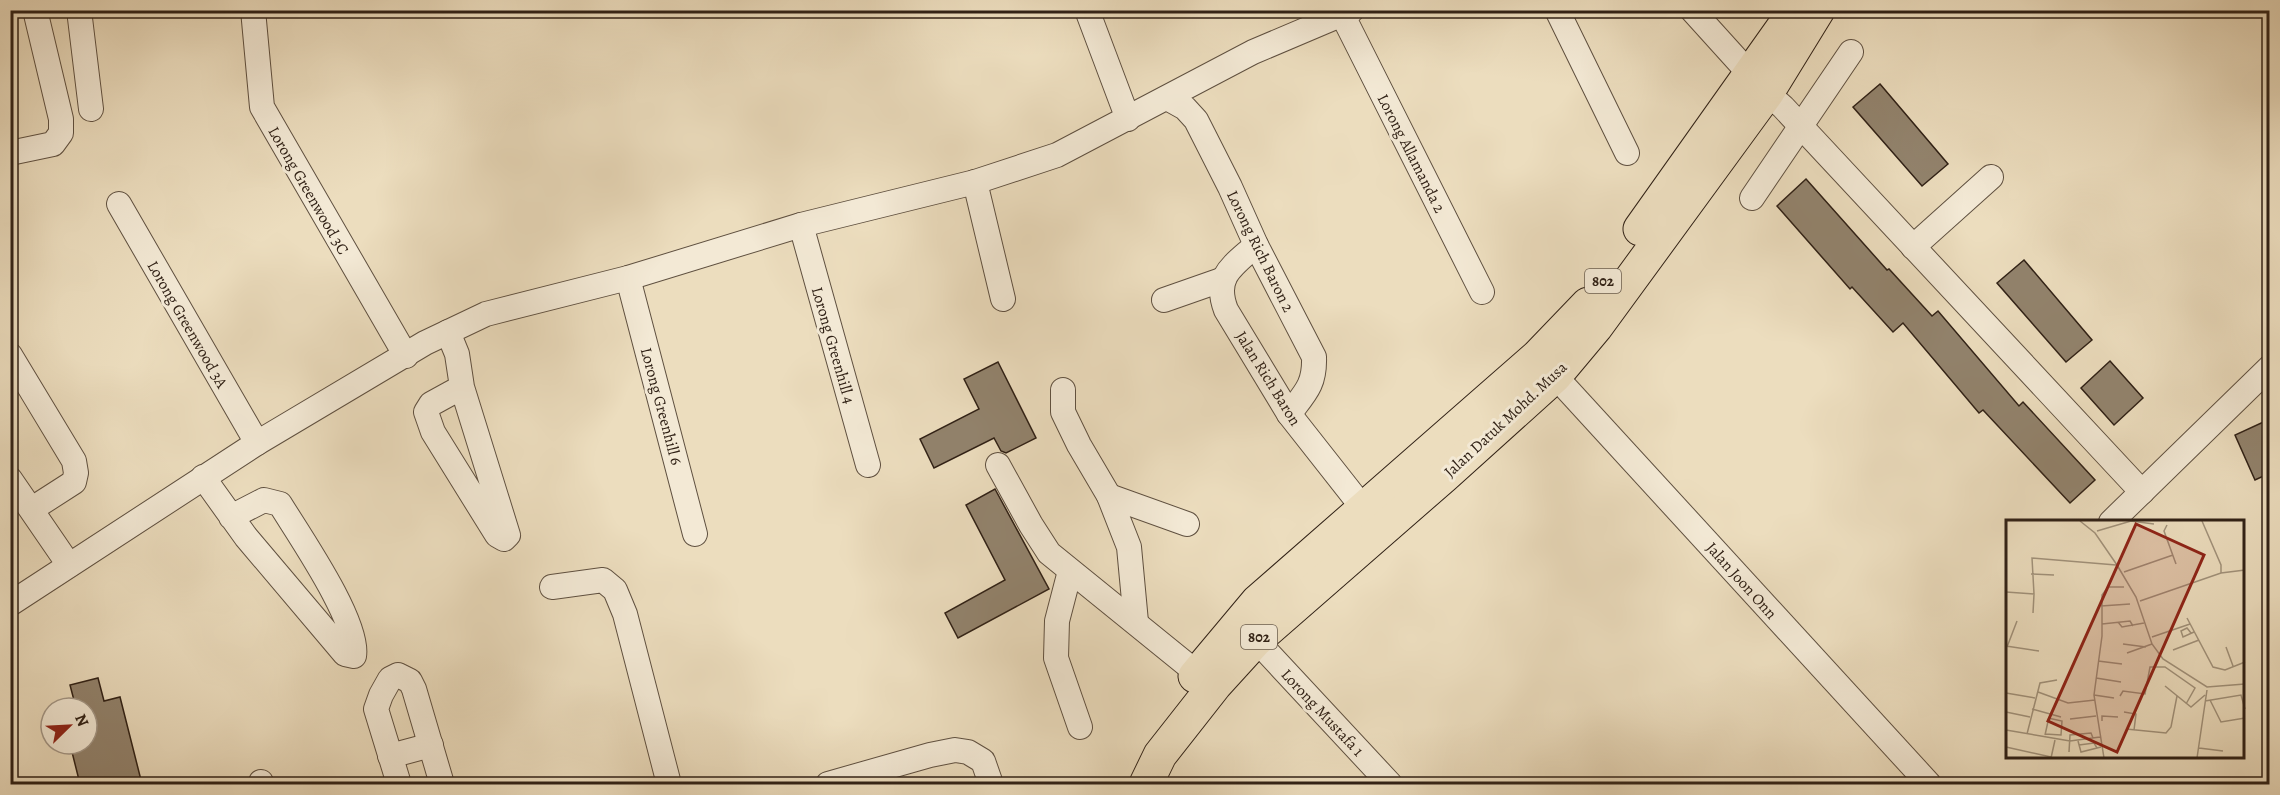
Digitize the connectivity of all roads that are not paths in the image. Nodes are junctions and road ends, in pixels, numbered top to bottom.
1 (35, 10) edge
2 (79, 10) edge
3 (254, 10) edge
4 (1087, 10) edge
5 (1557, 10) edge
6 (1692, 10) edge
7 (1795, 10) edge
8 (1818, 10) edge
9 (1347, 12) edge
10 (1851, 52) dead end
11 (1758, 83) junction
12 (1167, 98) junction
13 (92, 109) dead end
14 (1128, 119) junction
15 (1799, 125) junction
16 (10, 153) edge
17 (1626, 153) dead end
18 (1991, 177) dead end
19 (975, 182) junction
20 (1752, 198) dead end
21 (119, 204) dead end
22 (801, 225) junction
23 (1256, 245) junction
24 (1913, 247) junction
25 (628, 278) junction
26 (1224, 279) junction
27 (1482, 292) dead end
28 (1003, 299) dead end
29 (1164, 300) dead end
30 (448, 332) junction
31 (10, 355) edge
32 (406, 356) junction
33 (2268, 371) edge
34 (1555, 376) junction
35 (462, 387) junction
36 (1063, 390) dead end
37 (1289, 414) junction
38 (257, 443) junction
39 (868, 465) dead end
40 (998, 465) dead end
41 (203, 477) junction
42 (10, 479) edge
43 (2142, 492) junction
44 (1109, 496) junction
45 (1363, 508) junction
46 (32, 509) junction
47 (1399, 514) junction
48 (231, 518) junction
49 (2113, 520) edge
50 (1187, 524) dead end
51 (695, 534) dead end
52 (69, 565) junction
53 (1070, 571) junction
54 (552, 587) dead end
55 (10, 604) edge
56 (1136, 622) junction
57 (1256, 640) junction
58 (1197, 673) junction
59 (1080, 727) dead end
60 (431, 745) junction
61 (390, 756) junction
62 (399, 784) edge
63 (442, 784) edge
64 (669, 784) edge
65 (828, 784) edge
66 (991, 784) edge
67 (1131, 784) edge
68 (1146, 784) edge
69 (1390, 784) edge
70 (1929, 784) edge

1 - 16 street
2 - 13 street
3 - 32 street, Lorong Greenwood 3C
4 - 14 street
5 - 17 street
6 - 11 street
7 - 11 highway, Jalan Datuk Mohd. Musa / 802
8 - 11 highway, Jalan Datuk Mohd. Musa / 802
9 - 12 street
9 - 27 street, Lorong Allamanda 2
10 - 15 street
11 - 15 street
11 - 34 highway, Jalan Datuk Mohd. Musa / 802
11 - 45 highway, Jalan Datuk Mohd. Musa / 802
12 - 14 street
12 - 23 street, Lorong Rich Baron 2
14 - 19 street
15 - 20 street
15 - 24 street
18 - 24 street
19 - 22 street
19 - 28 street
21 - 38 street, Lorong Greenwood 3A
22 - 25 street
22 - 39 street, Lorong Greenhill 4
23 - 26 street
23 - 37 street, Lorong Rich Baron 2
24 - 43 street
25 - 30 street
25 - 51 street, Lorong Greenhill 6
26 - 29 street
26 - 37 street, Jalan Rich Baron
30 - 32 street
30 - 35 street
31 - 46 street
32 - 38 street
33 - 43 street
34 - 47 highway, Jalan Datuk Mohd. Musa / 802
34 - 70 street, Jalan Joon Onn
35 - 35 street
36 - 44 street
37 - 45 street, Jalan Rich Baron
38 - 41 street
40 - 53 street
41 - 48 street
41 - 52 street
42 - 46 street
43 - 49 street
44 - 50 street
44 - 56 street
45 - 47 highway
45 - 58 highway, Jalan Datuk Mohd. Musa / 802
46 - 52 street
47 - 57 highway, Jalan Datuk Mohd. Musa / 802
48 - 48 street
52 - 55 street
53 - 56 street
53 - 59 street
54 - 64 street
56 - 58 street
57 - 68 highway, Jalan Datuk Mohd. Musa / 802
57 - 69 street, Lorong Mustafa 1
58 - 67 highway, Jalan Datuk Mohd. Musa / 802
60 - 61 street
60 - 61 street
60 - 63 street
61 - 62 street
65 - 66 street

